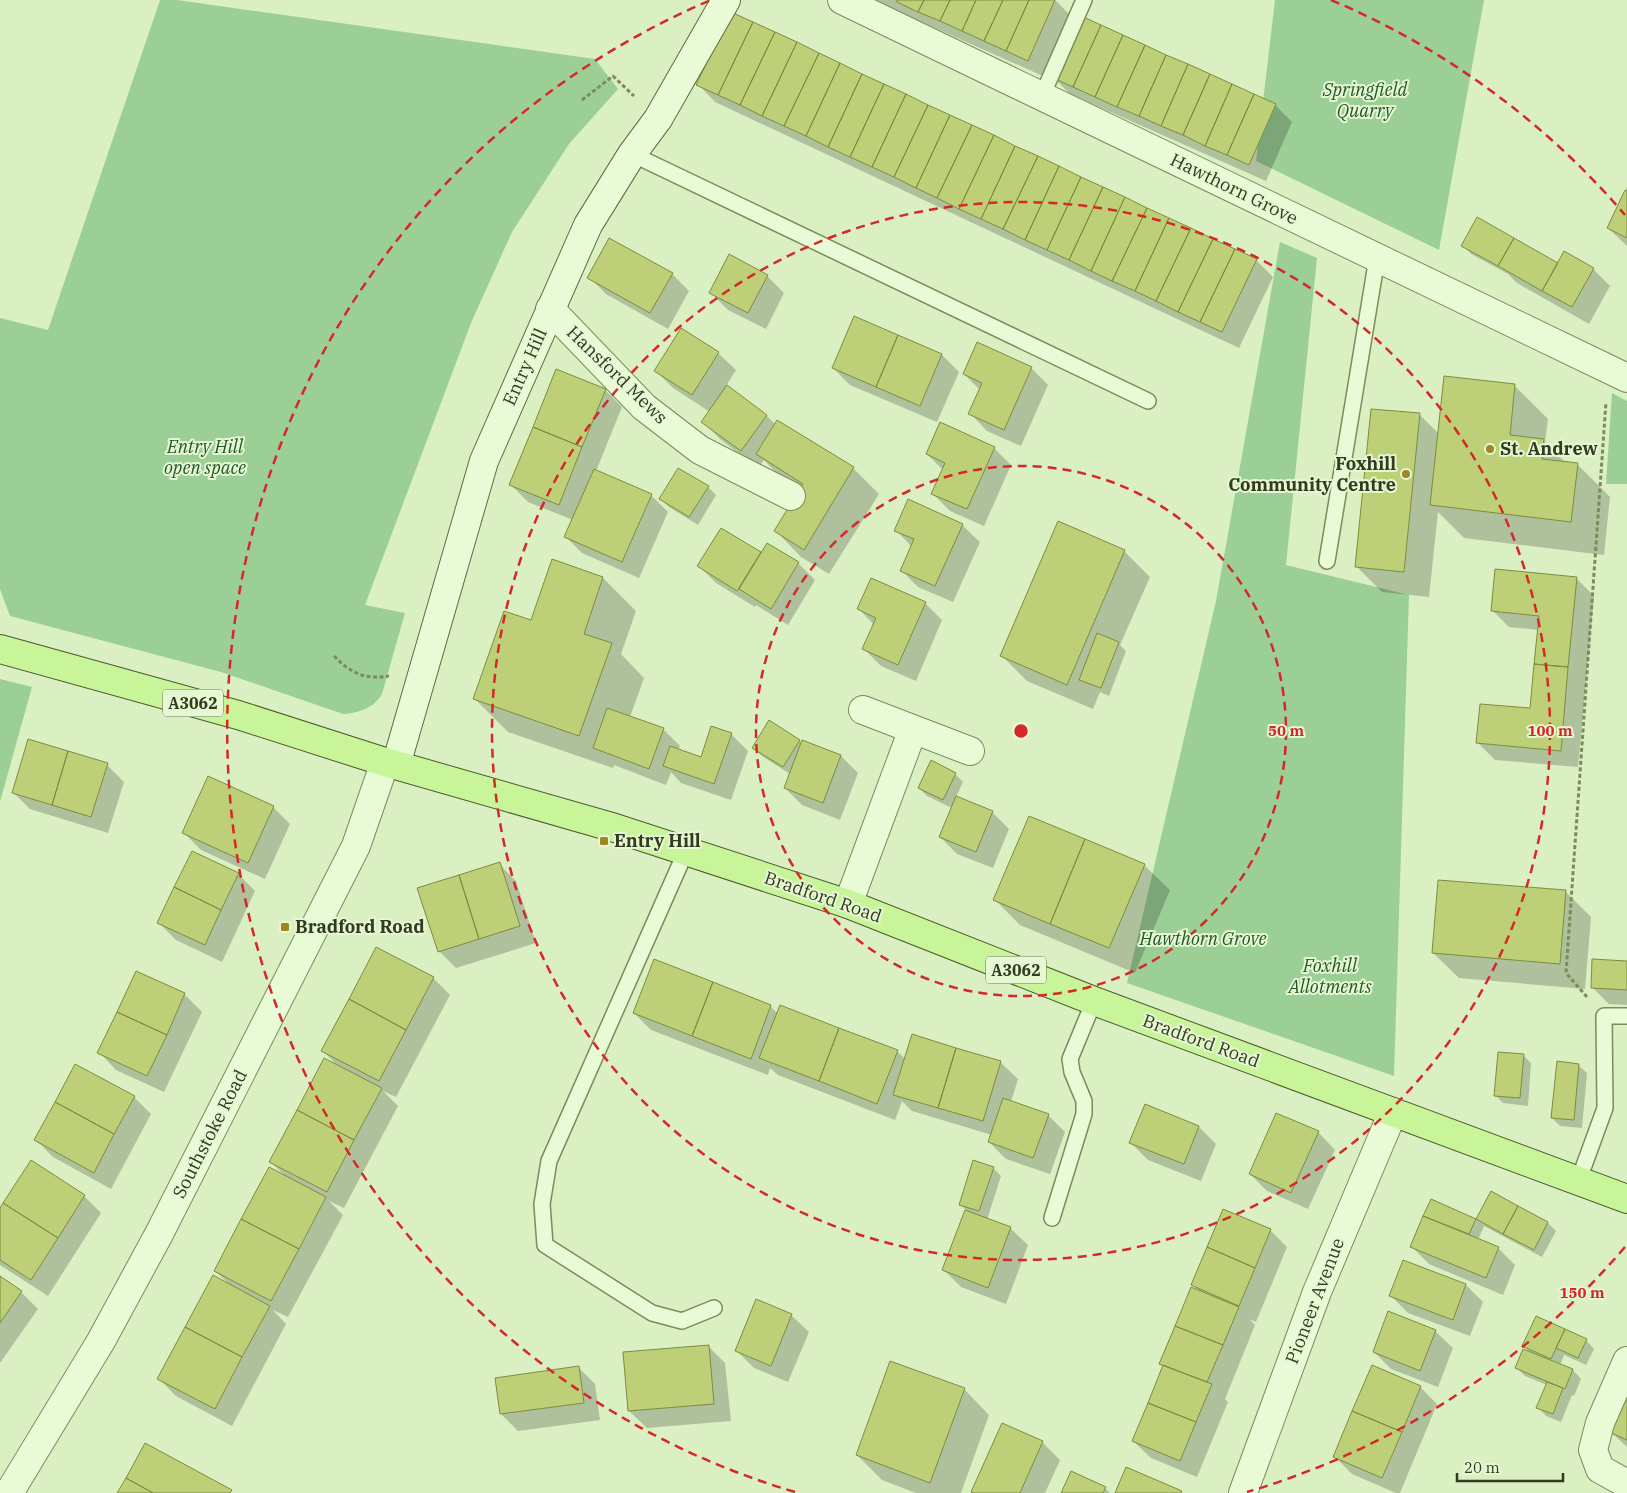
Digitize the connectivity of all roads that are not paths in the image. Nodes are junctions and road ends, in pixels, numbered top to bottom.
1 (726, 0) edge
2 (842, 0) edge
3 (1084, 0) edge
4 (1042, 96) junction
5 (632, 154) junction
6 (1377, 258) junction
7 (550, 309) junction
8 (1618, 374) edge
9 (1148, 401) dead end
10 (791, 496) dead end
11 (1327, 561) dead end
12 (0, 649) edge
13 (863, 710) dead end
14 (913, 729) junction
15 (970, 751) dead end
16 (391, 764) junction
17 (686, 851) junction
18 (848, 904) junction
19 (1094, 1001) junction
20 (1627, 1016) edge
21 (1393, 1112) junction
22 (1578, 1182) junction
23 (1627, 1199) edge
24 (1052, 1218) dead end
25 (714, 1308) dead end
26 (1627, 1361) edge
27 (1627, 1484) edge
28 (10, 1493) edge
29 (1244, 1493) edge

1 - 5 street, Entry Hill
2 - 4 street, Hawthorn Grove
3 - 4 lane
4 - 6 street, Hawthorn Grove
5 - 7 street, Entry Hill
5 - 9 lane
6 - 8 street, Hawthorn Grove
6 - 11 lane
7 - 10 street, Hansford Mews
7 - 16 street, Entry Hill
12 - 16 main road, Bradford Road / A3062
13 - 14 street
14 - 15 street
14 - 18 street
16 - 17 main road, Bradford Road / A3062
16 - 28 street, Southstoke Road
17 - 18 main road, Bradford Road / A3062
17 - 25 lane
18 - 19 main road, Bradford Road / A3062
19 - 21 main road, Bradford Road / A3062
19 - 24 lane
20 - 22 lane
21 - 22 main road, Bradford Road / A3062
21 - 29 street, Pioneer Avenue
22 - 23 main road, Bradford Road / A3062
26 - 27 street

